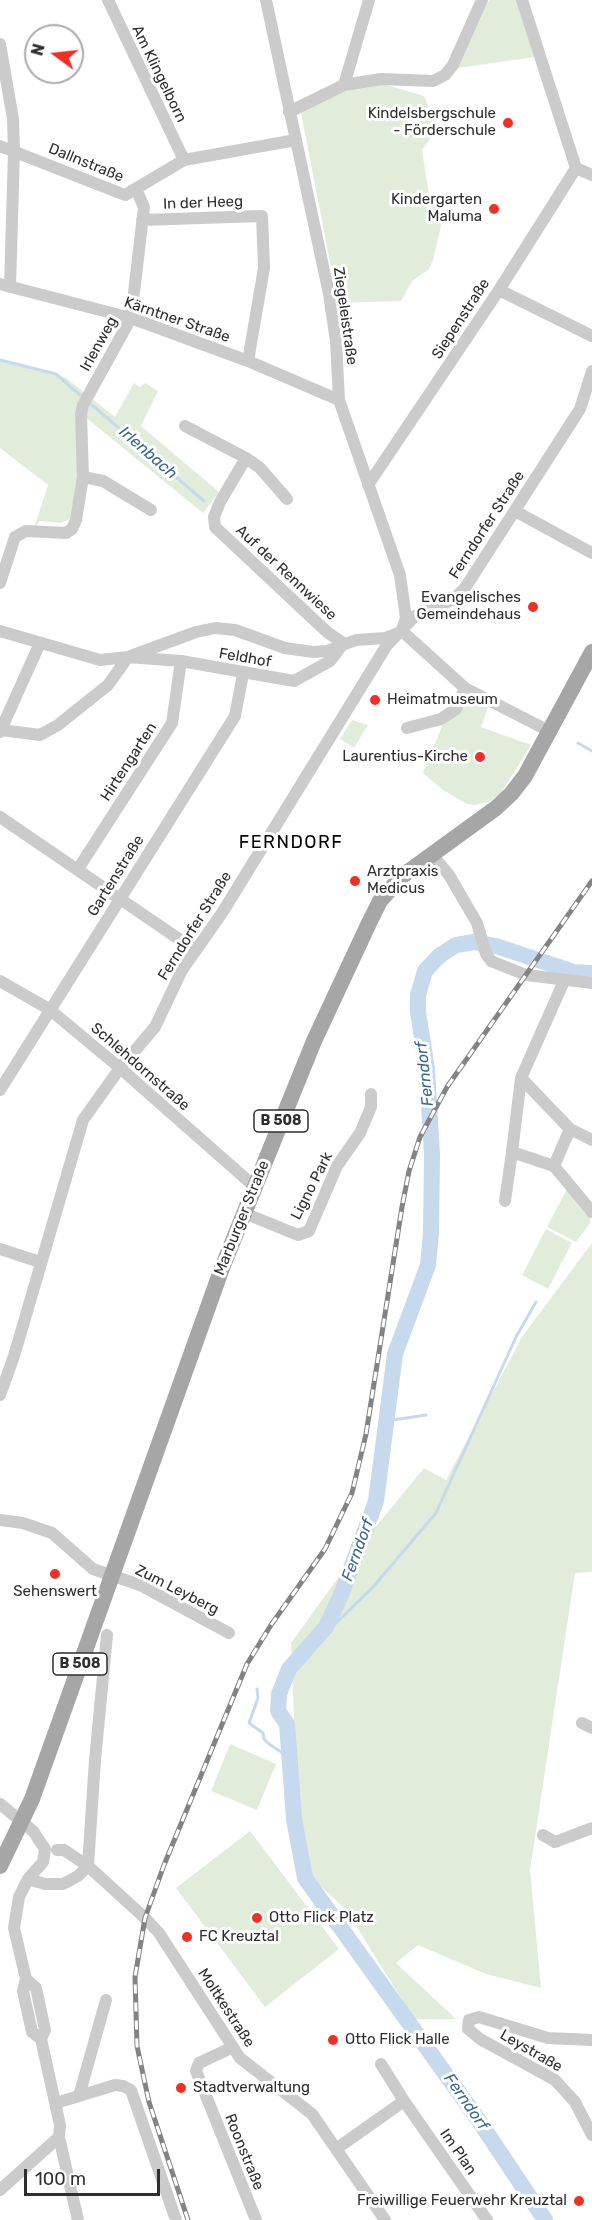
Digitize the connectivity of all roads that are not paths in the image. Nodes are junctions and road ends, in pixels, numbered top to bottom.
1 (108, 0) edge
2 (266, 0) edge
3 (369, 0) edge
4 (482, 0) edge
5 (522, 0) edge
6 (0, 44) edge
7 (344, 85) junction
8 (289, 112) junction
9 (296, 140) junction
10 (0, 146) edge
11 (14, 151) junction
12 (184, 160) junction
13 (576, 168) junction
14 (592, 175) edge
15 (136, 189) junction
16 (142, 220) junction
17 (5, 285) edge
18 (499, 290) junction
19 (131, 318) junction
20 (592, 336) edge
21 (248, 361) junction
22 (592, 371) edge
23 (339, 400) junction
24 (185, 426) dead end
25 (246, 458) junction
26 (82, 477) junction
27 (368, 485) junction
28 (287, 499) dead end
29 (151, 510) dead end
30 (515, 511) junction
31 (592, 553) edge
32 (0, 583) edge
33 (0, 631) edge
34 (402, 632) junction
35 (40, 643) junction
36 (343, 643) junction
37 (592, 652) edge
38 (128, 657) junction
39 (181, 661) junction
40 (243, 674) junction
41 (465, 688) junction
42 (407, 729) dead end
43 (0, 731) edge
44 (549, 731) junction
45 (0, 817) edge
46 (432, 855) junction
47 (78, 869) junction
48 (120, 898) junction
49 (195, 950) junction
50 (0, 981) edge
51 (564, 981) junction
52 (592, 983) edge
53 (49, 1010) junction
54 (120, 1068) junction
55 (521, 1078) junction
56 (0, 1089) edge
57 (371, 1094) dead end
58 (570, 1129) junction
59 (592, 1140) edge
60 (512, 1152) junction
61 (554, 1166) junction
62 (254, 1186) junction
63 (505, 1201) dead end
64 (592, 1212) edge
65 (244, 1213) junction
66 (0, 1249) edge
67 (40, 1262) junction
68 (0, 1395) edge
69 (0, 1520) edge
70 (111, 1576) junction
71 (229, 1633) dead end
72 (107, 1635) dead end
73 (0, 1804) edge
74 (22, 1822) junction
75 (592, 1828) edge
76 (543, 1835) dead end
77 (57, 1850) dead end
78 (0, 1866) edge
79 (88, 1866) junction
80 (28, 1879) junction
81 (106, 2000) dead end
82 (592, 2040) edge
83 (231, 2048) junction
84 (381, 2064) dead end
85 (79, 2097) junction
86 (404, 2101) junction
87 (56, 2103) junction
88 (592, 2135) edge
89 (59, 2137) junction
90 (336, 2149) junction
91 (0, 2190) edge
92 (78, 2220) edge
93 (176, 2220) edge
94 (256, 2220) edge
95 (385, 2220) edge
96 (487, 2220) edge

1 - 12 street, Am Klingelborn
2 - 8 street, Ziegeleistraße
3 - 7 street
4 - 7 street
5 - 13 street
6 - 11 street
7 - 8 street
8 - 9 street, Ziegeleistraße
9 - 12 street, Dallnstraße
9 - 23 street, Ziegeleistraße
10 - 11 street, Dallnstraße
11 - 15 street, Dallnstraße
11 - 17 street
12 - 15 street, Dallnstraße
13 - 14 street
13 - 18 street, Siepenstraße
15 - 16 street, Irlenweg
16 - 19 street, Irlenweg
16 - 21 street, In der Heeg
17 - 19 street, Kärntner Straße
18 - 20 street
18 - 27 street, Siepenstraße
19 - 21 street, Kärntner Straße
19 - 26 street, Irlenweg
21 - 23 street, Kärntner Straße
22 - 30 street, Ferndorfer Straße
23 - 27 street, Ziegeleistraße
24 - 25 street
25 - 28 street
25 - 36 street, Auf der Rennwiese
26 - 29 street
26 - 32 street, Irlenweg
27 - 34 street, Ziegeleistraße
30 - 31 street
30 - 34 street, Ferndorfer Straße
33 - 35 street
34 - 36 street
34 - 41 street
34 - 49 street, Ferndorfer Straße
35 - 38 street
35 - 43 street
36 - 38 street
36 - 40 street, Feldhof
37 - 44 main road, Marburger Straße / B 508
38 - 39 street, Feldhof
38 - 43 street
39 - 40 street, Feldhof
39 - 47 street, Hirtengarten
40 - 48 street, Gartenstraße
41 - 42 street
41 - 44 street
44 - 46 main road, Marburger Straße / B 508
45 - 47 street
46 - 51 street
46 - 62 main road, Marburger Straße / B 508
47 - 48 street
48 - 49 street
48 - 53 street, Gartenstraße
49 - 54 street, Ferndorfer Straße
50 - 53 street, Schlehdornstraße
51 - 52 street
51 - 55 street
53 - 54 street, Schlehdornstraße
53 - 56 street, Gartenstraße
54 - 62 street, Schlehdornstraße
54 - 67 street, Ferndorfer Straße
55 - 58 street
55 - 60 street
57 - 65 street, Ligno Park
58 - 59 street
58 - 61 street
60 - 61 street
60 - 63 street
61 - 64 street
62 - 65 main road, Marburger Straße / B 508
65 - 70 main road, Marburger Straße / B 508
66 - 67 street
67 - 68 street, Ferndorfer Straße
69 - 70 street, Zum Leyberg
70 - 71 street, Zum Leyberg
70 - 74 main road, Marburger Straße / B 508
72 - 79 street
73 - 74 street
74 - 78 main road, Marburger Straße / B 508
74 - 80 street
75 - 76 street
77 - 79 street, Moltkestraße
79 - 80 street
79 - 83 street, Moltkestraße
80 - 87 street
81 - 85 street
82 - 88 street, Leystraße
83 - 90 street, Moltkestraße
83 - 94 street, Roonstraße
84 - 86 street, Im Plan
85 - 87 street
85 - 93 street
86 - 90 street
86 - 96 street, Im Plan
87 - 89 street
89 - 91 street
89 - 92 street
90 - 95 street, Moltkestraße

